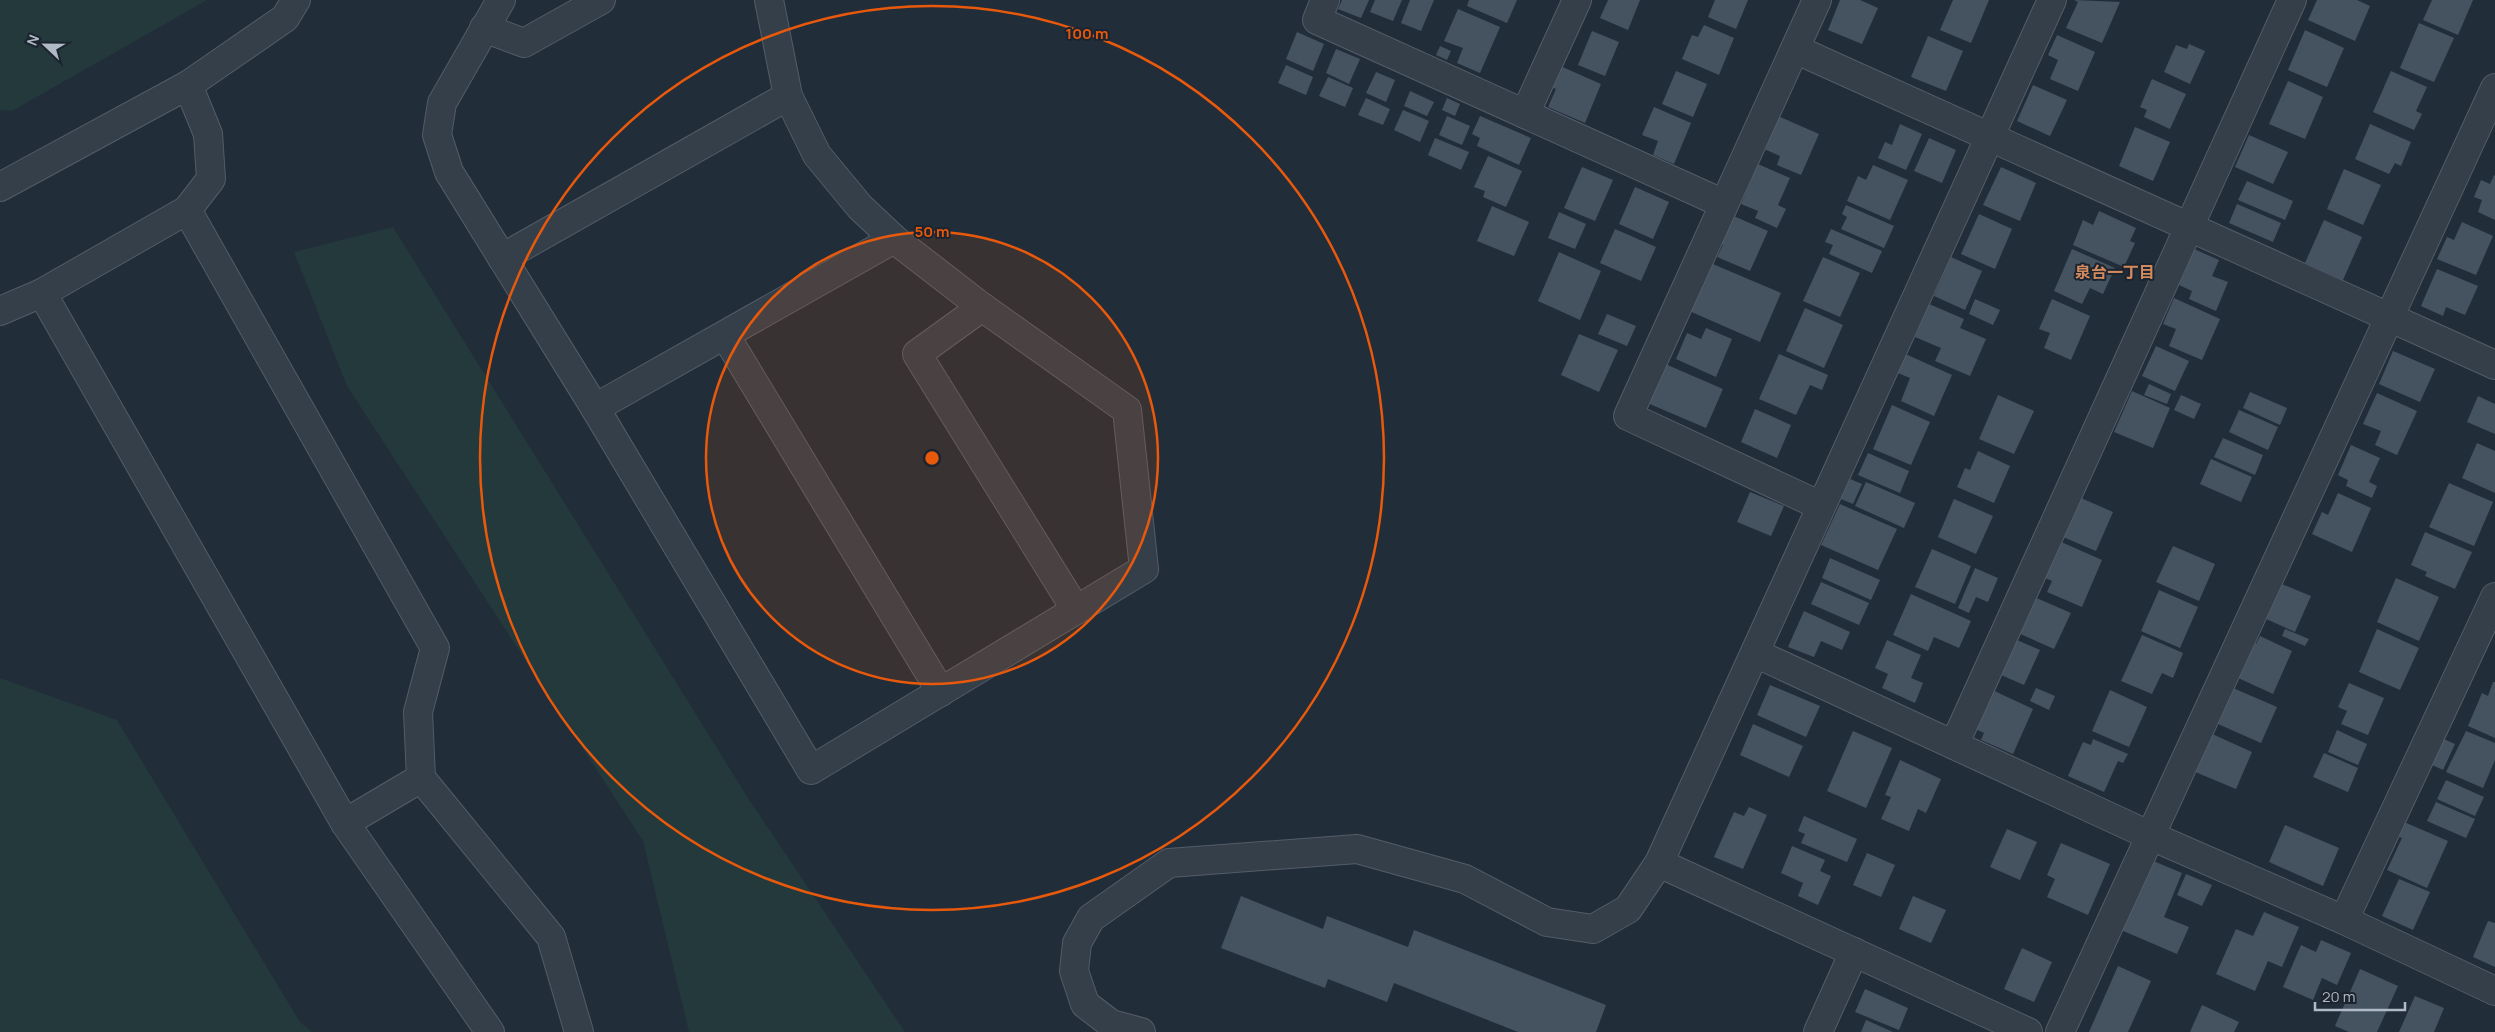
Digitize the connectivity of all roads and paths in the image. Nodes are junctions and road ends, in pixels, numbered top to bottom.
1 (296, 0) edge
2 (501, 0) edge
3 (601, 0) edge
4 (769, 0) edge
5 (1326, 0) edge
6 (1577, 0) edge
7 (1817, 0) edge
8 (2052, 0) edge
9 (2292, 0) edge
10 (484, 28) junction
11 (1795, 49) junction
12 (188, 85) junction
13 (2495, 88) edge
14 (788, 96) junction
15 (1525, 114) junction
16 (1990, 138) junction
17 (0, 187) edge
18 (1724, 204) junction
19 (187, 210) junction
20 (2189, 227) junction
21 (894, 239) junction
22 (502, 258) junction
23 (42, 294) junction
24 (982, 307) junction
25 (0, 311) edge
26 (2390, 318) junction
27 (725, 334) junction
28 (2495, 365) edge
29 (595, 408) junction
30 (1822, 506) junction
31 (2495, 597) edge
32 (1076, 610) junction
33 (1755, 653) junction
34 (941, 692) junction
35 (1954, 745) junction
36 (421, 778) junction
37 (345, 823) junction
38 (2151, 836) junction
39 (1659, 863) junction
40 (2344, 920) junction
41 (1854, 952) junction
42 (2495, 992) edge
43 (490, 1032) edge
44 (579, 1032) edge
45 (1141, 1032) edge
46 (1818, 1032) edge
47 (2028, 1032) edge
48 (2060, 1032) edge

1 - 12 street
2 - 10 street
3 - 10 street
4 - 14 street
5 - 15 street
6 - 15 street
7 - 11 street
8 - 16 street
9 - 20 street
10 - 22 street
11 - 16 street
11 - 18 street
12 - 17 street
12 - 19 street
13 - 26 street
14 - 21 street
14 - 22 street
15 - 18 street
16 - 20 street
16 - 30 street
18 - 30 street
19 - 23 street
19 - 36 street
20 - 26 street
20 - 35 street
21 - 24 street
21 - 27 street
22 - 29 street
23 - 25 street
23 - 37 street
24 - 32 street
24 - 32 street
26 - 28 street
26 - 38 street
27 - 29 street
27 - 34 street
29 - 34 street
30 - 33 street
31 - 40 street
32 - 34 street
33 - 35 street
33 - 39 street
35 - 38 street
36 - 37 street
36 - 44 street
37 - 43 street
38 - 40 street
38 - 48 street
39 - 41 street
39 - 45 street
40 - 42 street
41 - 46 street
41 - 47 street

